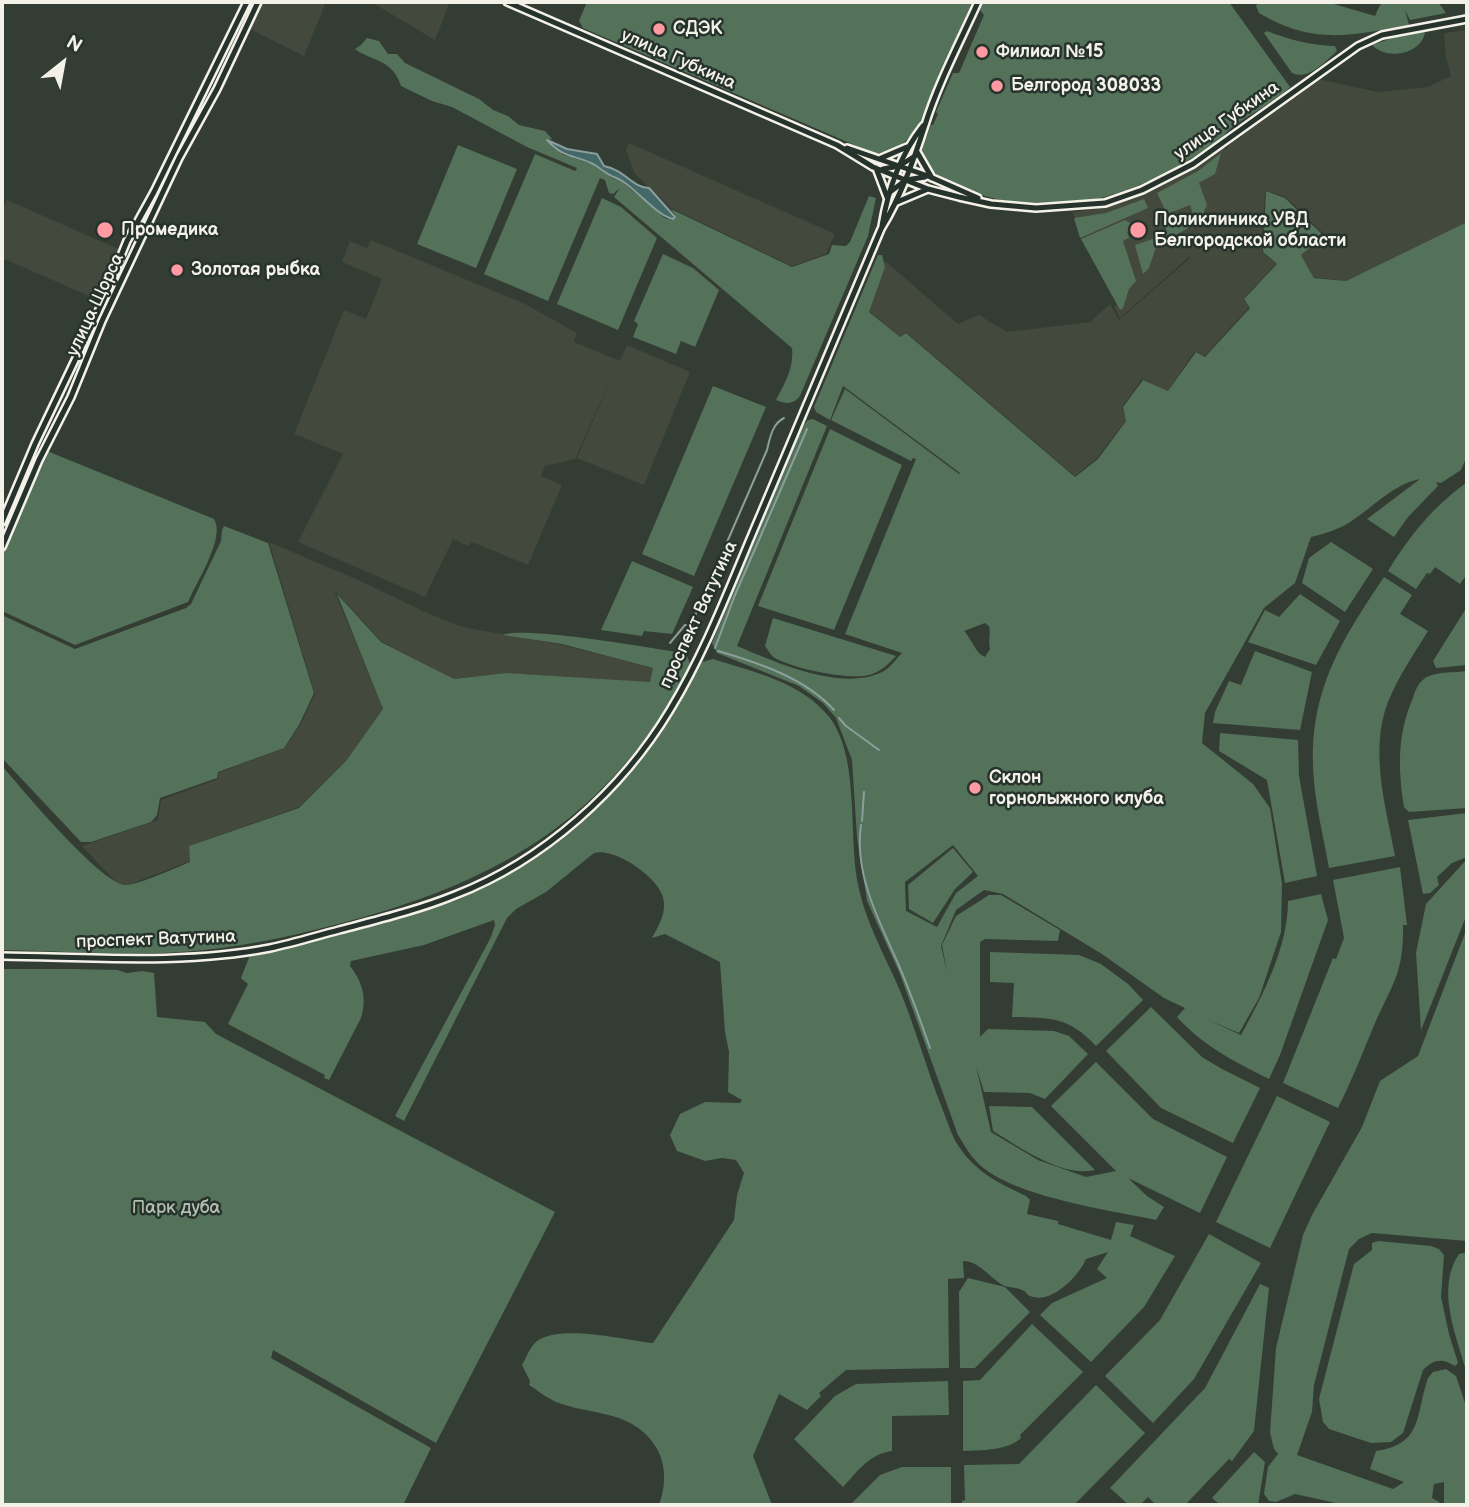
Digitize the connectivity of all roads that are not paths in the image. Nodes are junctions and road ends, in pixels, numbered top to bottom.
1 (247, 2) edge
2 (258, 2) edge
3 (506, 2) edge
4 (978, 2) edge
5 (1467, 19) edge
6 (925, 125) junction
7 (837, 145) junction
8 (906, 149) junction
9 (917, 154) junction
10 (882, 160) junction
11 (907, 163) junction
12 (900, 166) junction
13 (878, 169) junction
14 (891, 169) junction
15 (910, 170) junction
16 (896, 176) junction
17 (930, 177) junction
18 (914, 178) junction
19 (906, 180) junction
20 (899, 184) junction
21 (926, 188) junction
22 (888, 195) junction
23 (898, 200) junction
24 (991, 204) junction
25 (886, 215) junction
26 (2, 523) edge
27 (2, 547) edge
28 (2, 956) edge

1 - 26 main road, улица Щорса
2 - 27 main road, улица Щорса
3 - 7 main road, улица Губкина
4 - 6 main road, проспект Ватутина
5 - 24 main road, улица Губкина
6 - 8 main road, проспект Ватутина
6 - 9 main road, проспект Ватутина
7 - 10 main road, улица Губкина
7 - 13 main road, улица Губкина
8 - 9 main road
8 - 10 main road
8 - 11 main road
8 - 12 main road, проспект Ватутина
9 - 11 main road
9 - 15 main road, проспект Ватутина
9 - 17 main road
10 - 12 main road, улица Губкина
10 - 13 main road
10 - 14 main road
11 - 12 main road
11 - 15 main road
12 - 14 main road
12 - 15 main road, улица Губкина
12 - 16 main road, проспект Ватутина
13 - 14 main road
13 - 16 main road, улица Губкина
13 - 22 main road
14 - 16 main road
15 - 17 main road, улица Губкина
15 - 18 main road
15 - 19 main road, проспект Ватутина
16 - 19 main road, улица Губкина
16 - 20 main road
16 - 22 main road, проспект Ватутина
17 - 18 main road
17 - 21 main road
17 - 24 main road, улица Губкина
18 - 19 main road
18 - 21 main road
19 - 20 main road
19 - 21 main road, улица Губкина
19 - 23 main road, проспект Ватутина
20 - 22 main road
20 - 23 main road
21 - 23 main road
21 - 24 main road, улица Губкина
22 - 23 main road
22 - 25 main road, проспект Ватутина
23 - 25 main road, проспект Ватутина
25 - 28 main road, проспект Ватутина

